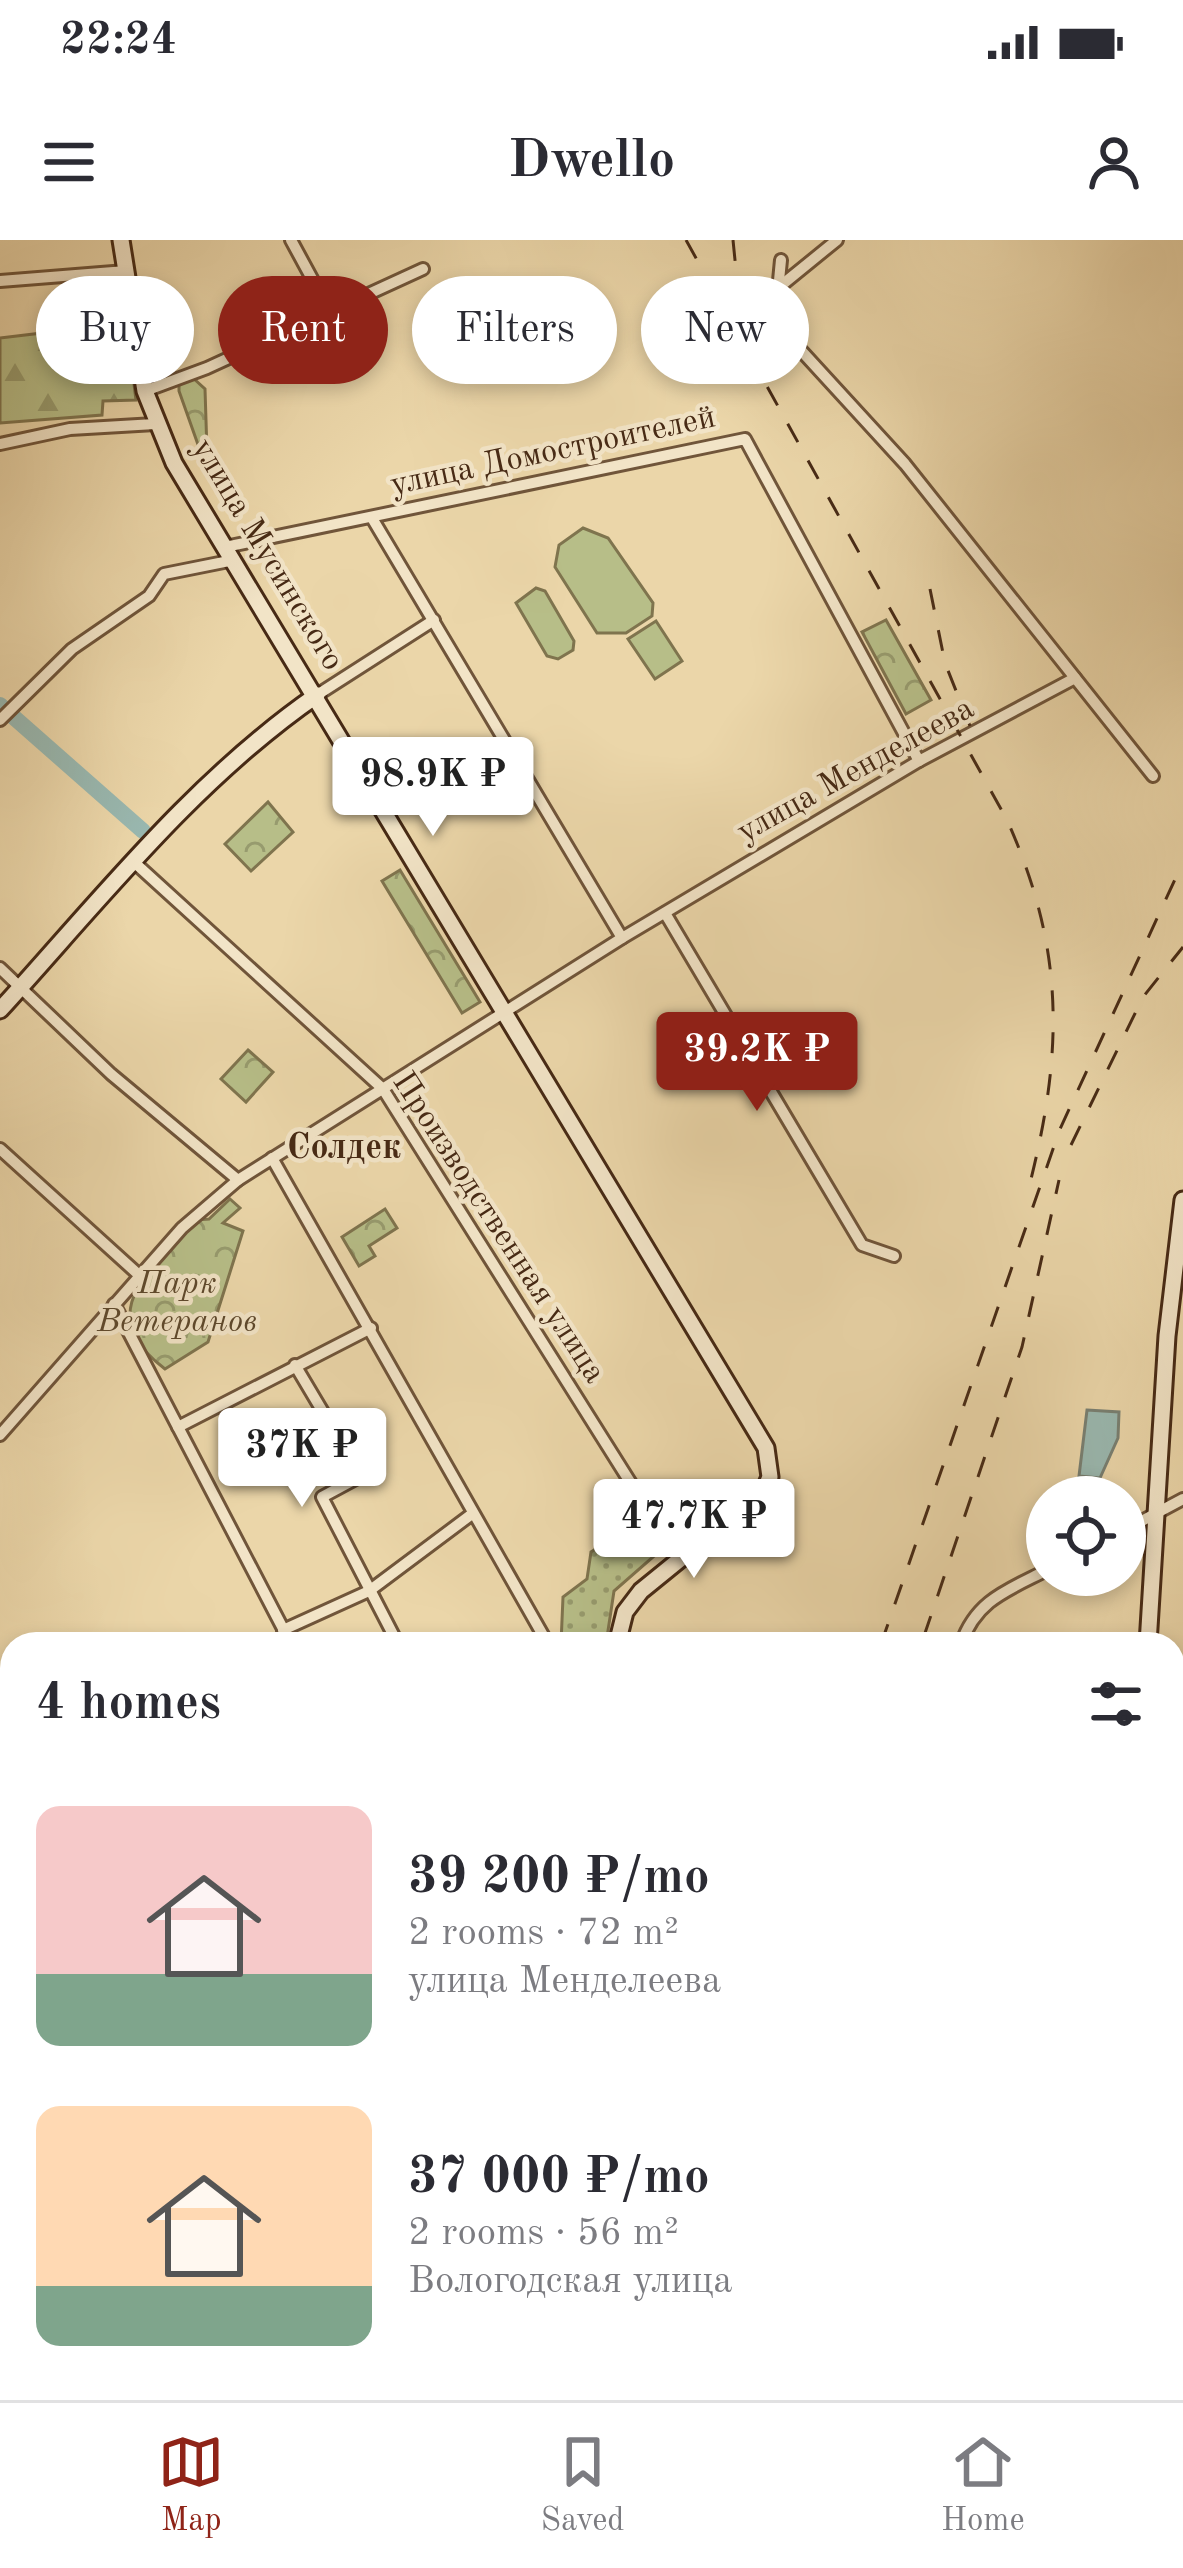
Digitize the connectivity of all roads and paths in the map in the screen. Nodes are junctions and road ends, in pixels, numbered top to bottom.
1 (122, 240) edge
2 (291, 240) edge
3 (837, 240) edge
4 (781, 260) dead end
5 (423, 269) dead end
6 (126, 271) junction
7 (310, 276) edge
8 (779, 276) edge
9 (792, 276) edge
10 (0, 281) edge
11 (388, 285) edge
12 (809, 359) edge
13 (218, 360) edge
14 (145, 391) junction
15 (155, 424) junction
16 (0, 444) edge
17 (372, 518) junction
18 (229, 554) junction
19 (434, 620) junction
20 (1075, 679) junction
21 (317, 695) junction
22 (0, 720) edge
23 (920, 761) junction
24 (1153, 776) dead end
25 (135, 863) junction
26 (665, 913) junction
27 (622, 938) junction
28 (0, 968) edge
29 (21, 987) junction
30 (505, 1009) junction
31 (0, 1010) edge
32 (383, 1089) junction
33 (0, 1149) edge
34 (272, 1159) junction
35 (238, 1180) junction
36 (1183, 1200) edge
37 (894, 1256) dead end
38 (139, 1275) junction
39 (114, 1304) junction
40 (370, 1328) junction
41 (295, 1365) junction
42 (178, 1427) junction
43 (0, 1435) edge
44 (637, 1493) dead end
45 (1183, 1499) edge
46 (472, 1514) junction
47 (1156, 1515) junction
48 (1146, 1520) edge
49 (1026, 1580) edge
50 (369, 1591) junction
51 (284, 1630) joint
52 (391, 1632) edge
53 (541, 1632) edge
54 (620, 1632) edge
55 (966, 1632) edge
56 (1149, 1632) edge

1 - 6 street, улица Мусинского
2 - 7 street
3 - 9 street
4 - 8 street
5 - 11 street
6 - 10 street
6 - 14 street, улица Мусинского
12 - 20 street
13 - 14 street
14 - 15 street, улица Мусинского
15 - 16 street
15 - 18 street, улица Мусинского
17 - 18 street, улица Домостроителей
17 - 19 street
17 - 23 street, улица Домостроителей
18 - 21 street, улица Мусинского
18 - 22 street, улица Домостроителей
19 - 21 street
19 - 27 street
20 - 23 street, улица Менделеева
20 - 24 street
21 - 25 street
21 - 30 street, улица Мусинского
23 - 26 street, улица Менделеева
25 - 29 street
25 - 32 street, Производственная улица
26 - 27 street, улица Менделеева
26 - 37 street
27 - 30 street, улица Менделеева
28 - 29 street
29 - 31 street
29 - 35 street
30 - 32 street, улица Менделеева
30 - 54 street, улица Мусинского
32 - 34 street, улица Менделеева
32 - 44 street, Производственная улица
33 - 38 street
34 - 35 street, улица Менделеева
34 - 40 street
35 - 38 street, улица Менделеева
36 - 47 street
38 - 39 street, улица Менделеева
39 - 42 street
39 - 43 street, улица Менделеева
40 - 41 street
40 - 46 street
41 - 42 street
41 - 50 street
42 - 51 street
45 - 47 street
46 - 50 street
46 - 53 street
47 - 48 street
47 - 56 street
49 - 55 street
50 - 51 street
50 - 52 street

